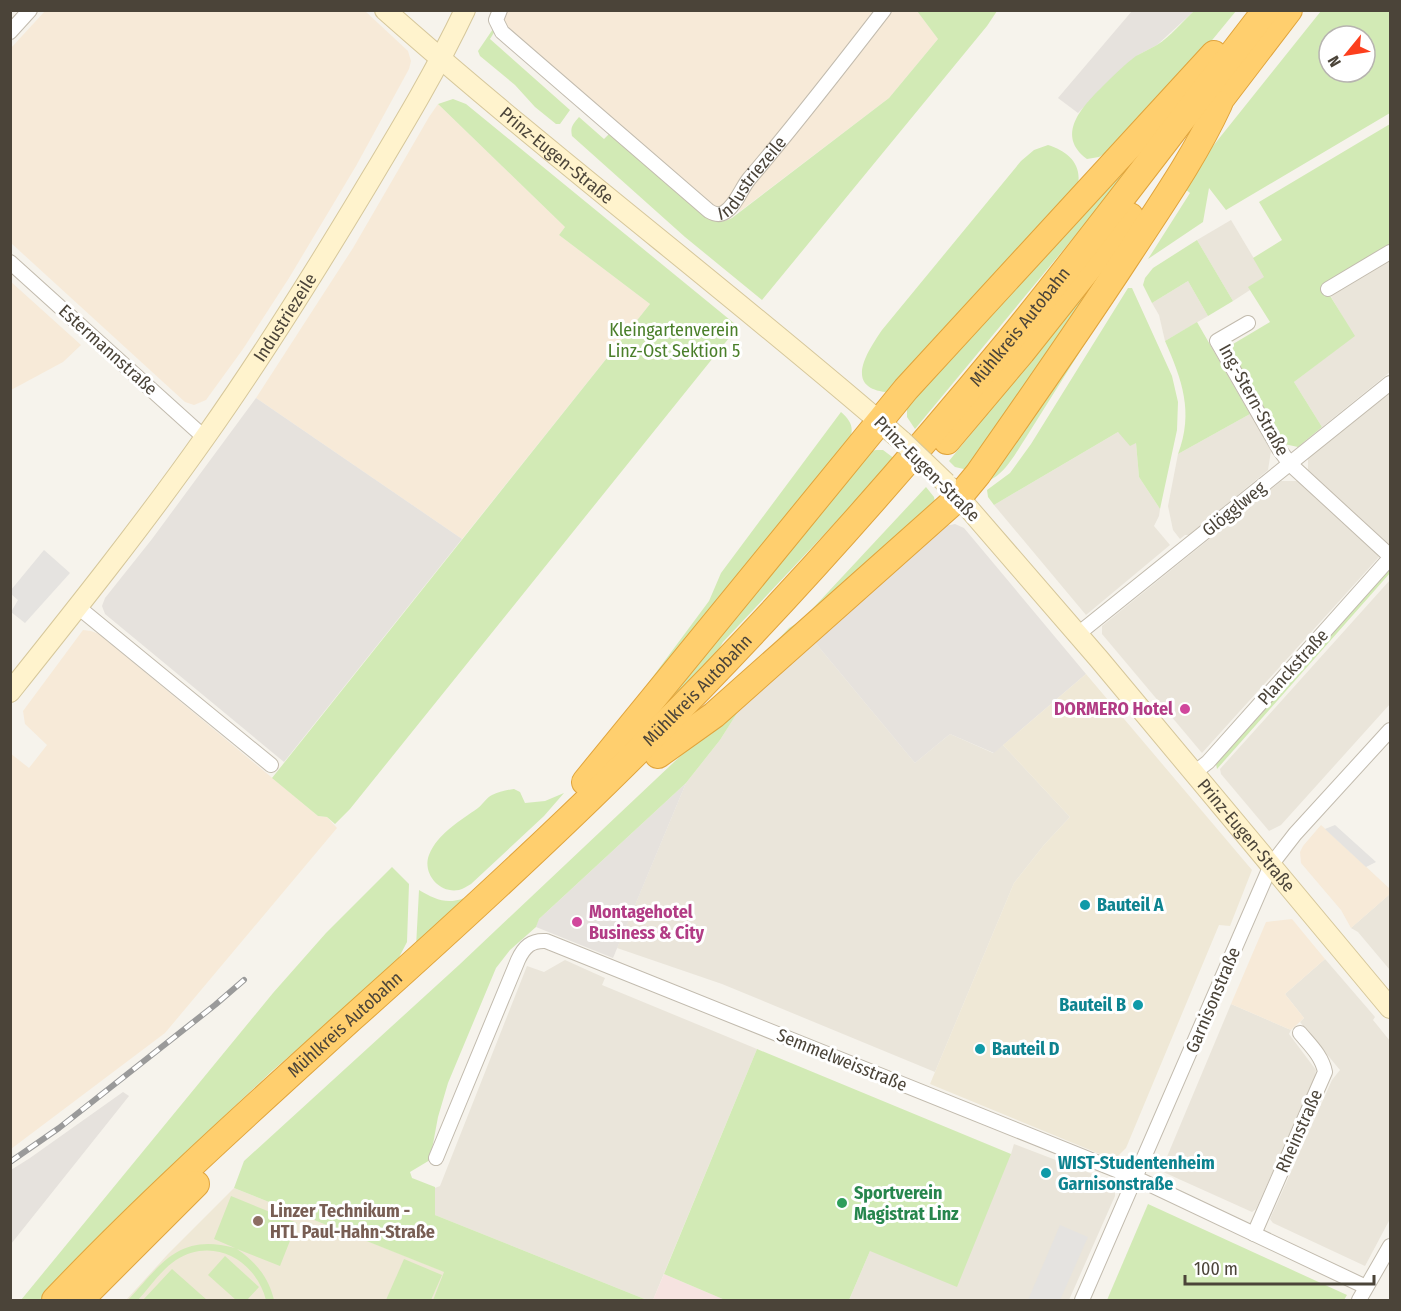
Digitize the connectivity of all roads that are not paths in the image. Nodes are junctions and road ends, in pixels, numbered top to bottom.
1 (30, 10) edge
2 (385, 10) edge
3 (465, 10) edge
4 (500, 10) edge
5 (884, 10) edge
6 (1265, 10) edge
7 (1289, 10) edge
8 (10, 32) edge
9 (441, 59) junction
10 (1222, 96) junction
11 (1390, 252) edge
12 (10, 261) edge
13 (1329, 289) dead end
14 (1248, 323) dead end
15 (1390, 383) edge
16 (879, 421) junction
17 (205, 438) junction
18 (1290, 464) junction
19 (952, 490) junction
20 (1390, 557) edge
21 (78, 607) junction
22 (1078, 634) junction
23 (10, 692) edge
24 (1390, 730) edge
25 (658, 755) junction
26 (271, 765) dead end
27 (1194, 773) junction
28 (554, 833) junction
29 (1271, 865) junction
30 (1390, 1008) edge
31 (1300, 1033) dead end
32 (436, 1158) dead end
33 (1136, 1178) junction
34 (1254, 1234) junction
35 (1390, 1246) edge
36 (1366, 1287) junction
37 (55, 1300) edge
38 (80, 1300) edge
39 (1082, 1300) edge
40 (1359, 1300) edge

1 - 8 street
2 - 9 main road, Prinz-Eugen-Straße
3 - 9 main road, Industriezeile
4 - 5 street, Industriezeile
6 - 16 highway
6 - 28 highway, Mühlkreis Autobahn
7 - 10 highway, Mühlkreis Autobahn
9 - 16 main road, Prinz-Eugen-Straße
9 - 17 main road, Industriezeile
10 - 19 highway
10 - 25 highway, Mühlkreis Autobahn
11 - 13 street
12 - 17 street, Estermannstraße
14 - 18 street, Ing.-Stern-Straße
15 - 18 street, Glögglweg
16 - 19 main road, Prinz-Eugen-Straße, bridge
16 - 28 highway
17 - 21 main road, Industriezeile
18 - 20 street, Ing.-Stern-Straße
18 - 22 street, Glögglweg
19 - 22 main road, Prinz-Eugen-Straße
19 - 25 highway
20 - 27 street, Planckstraße
21 - 23 main road, Industriezeile
21 - 26 street
22 - 27 main road, Prinz-Eugen-Straße
24 - 29 street, Garnisonstraße
25 - 38 highway, Mühlkreis Autobahn
27 - 29 main road, Prinz-Eugen-Straße
28 - 37 highway, Mühlkreis Autobahn
29 - 30 main road, Prinz-Eugen-Straße
29 - 33 street, Garnisonstraße
31 - 34 street, Rheinstraße
32 - 33 street, Semmelweisstraße
33 - 34 street, Semmelweisstraße
33 - 39 street, Garnisonstraße
34 - 36 street, Semmelweisstraße
35 - 36 street
36 - 40 street

